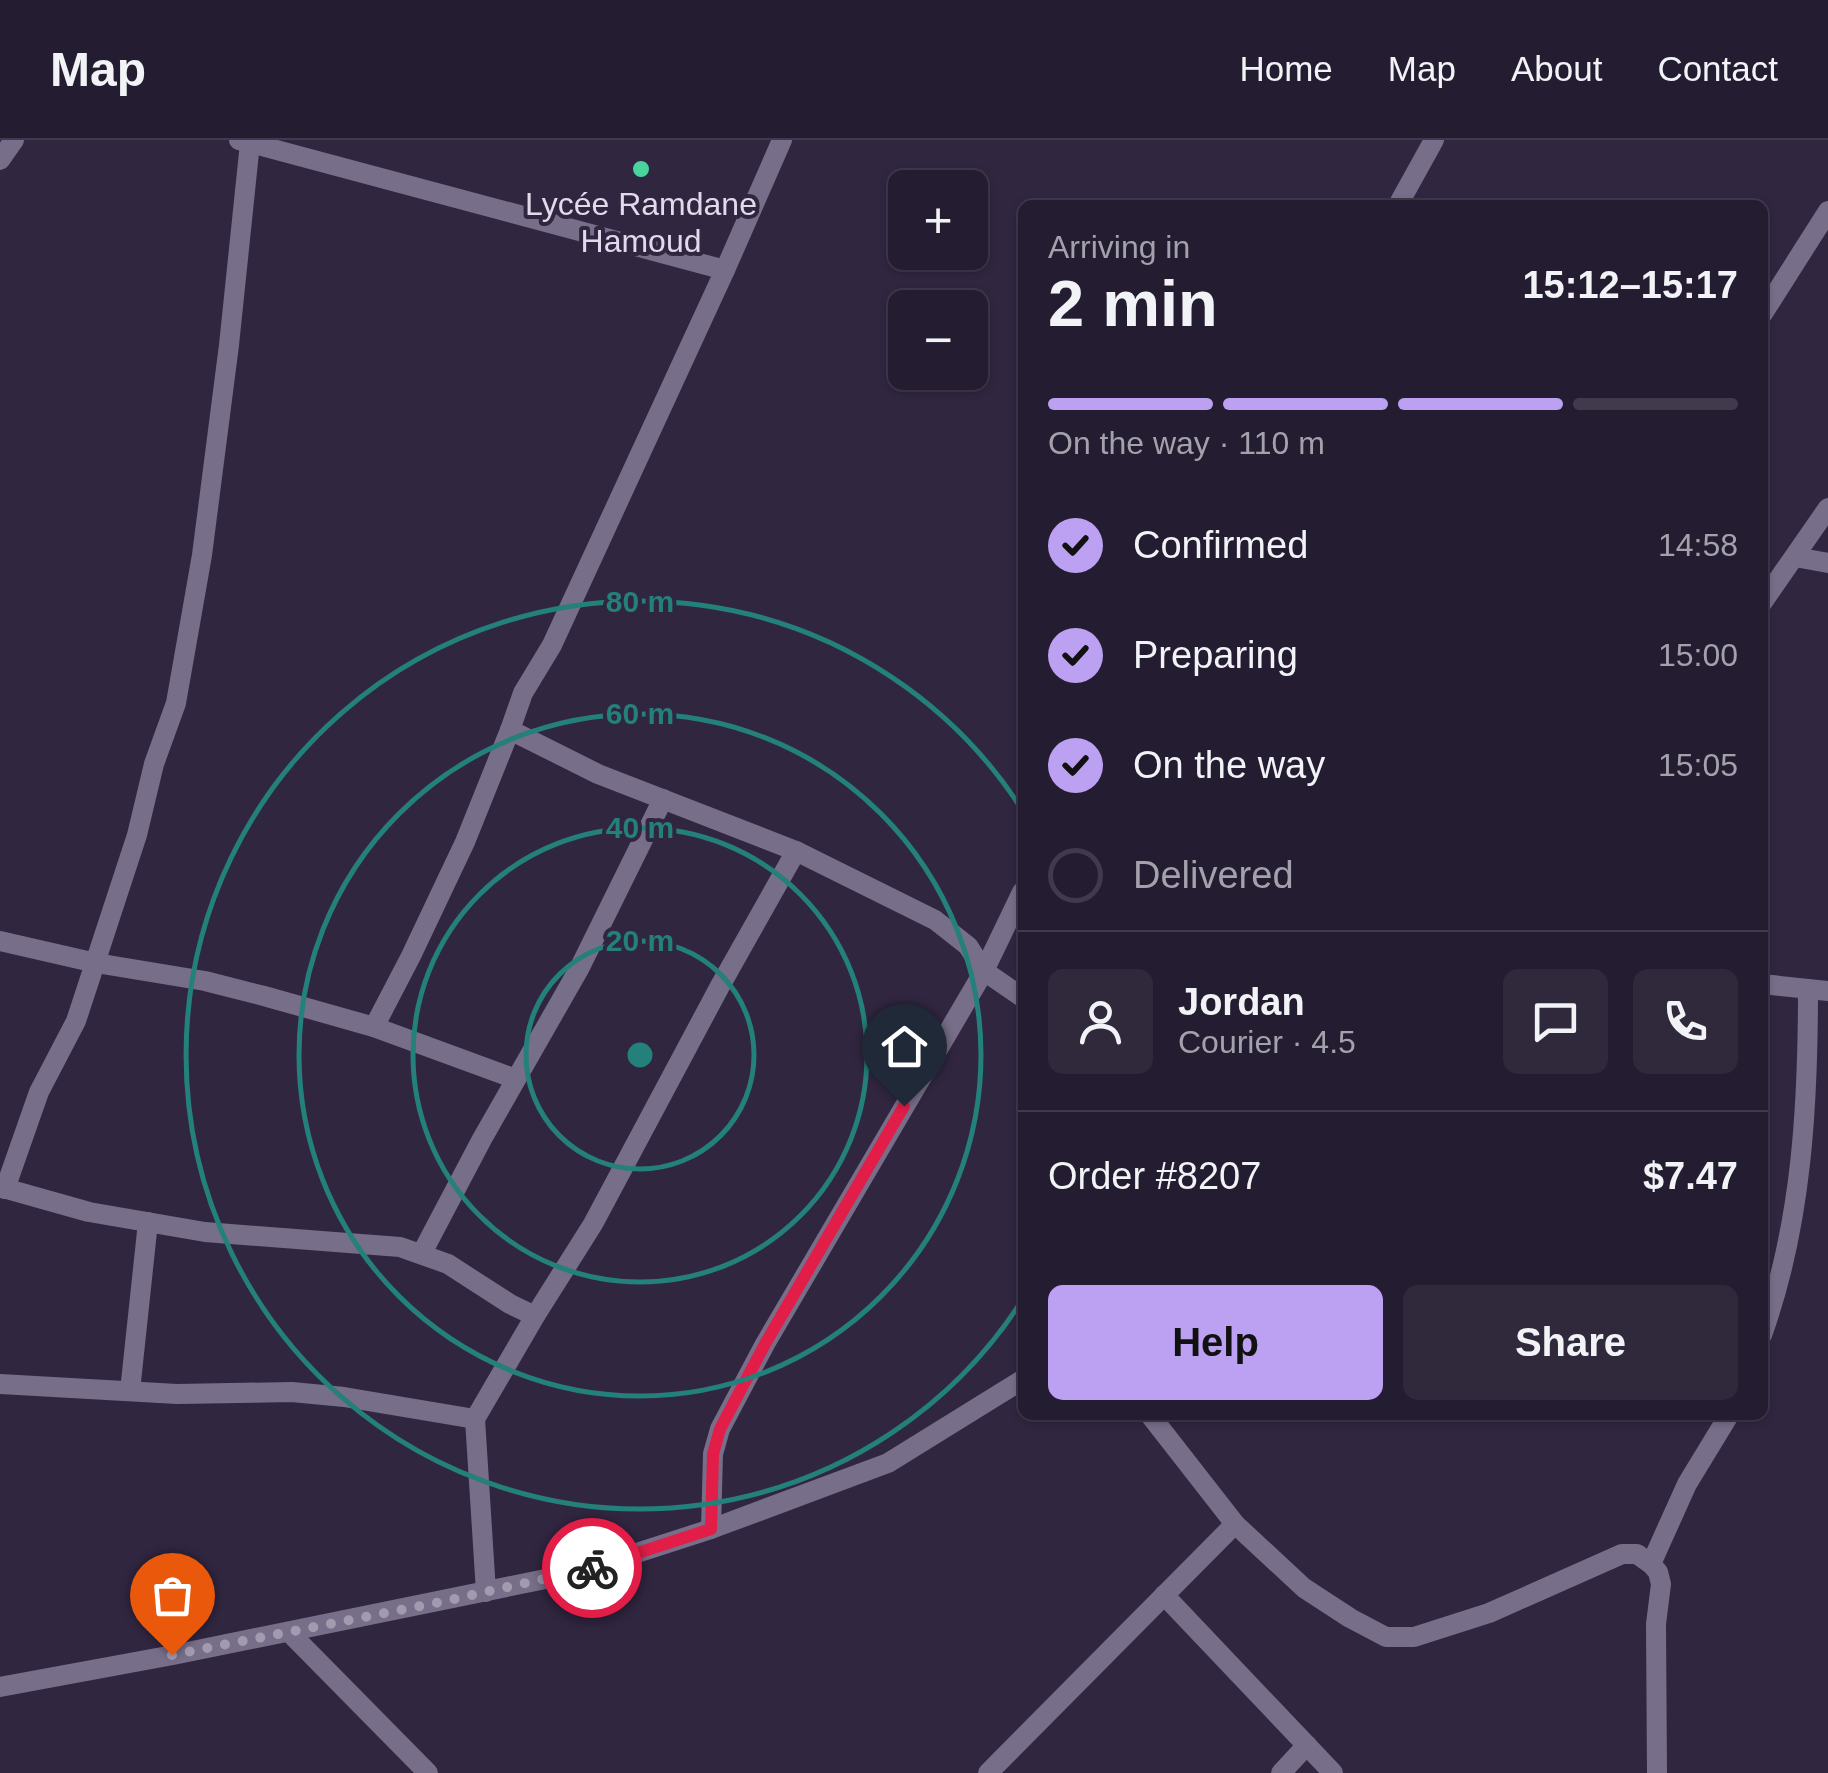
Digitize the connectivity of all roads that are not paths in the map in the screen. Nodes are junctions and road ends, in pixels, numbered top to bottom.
1 (14, 140) edge
2 (782, 140) edge
3 (1434, 140) edge
4 (244, 142) edge
5 (0, 160) edge
6 (1401, 200) edge
7 (1828, 210) edge
8 (725, 270) junction
9 (1768, 305) edge
10 (1828, 508) edge
11 (1794, 557) junction
12 (1828, 563) edge
13 (1768, 594) edge
14 (510, 730) junction
15 (663, 799) junction
16 (796, 851) junction
17 (1018, 900) edge
18 (0, 941) edge
19 (96, 963) junction
20 (984, 971) junction
21 (1768, 985) edge
22 (1818, 989) edge
23 (1018, 994) edge
24 (374, 1027) junction
25 (516, 1078) junction
26 (2, 1188) edge
27 (148, 1222) junction
28 (422, 1253) junction
29 (535, 1316) junction
30 (1768, 1319) edge
31 (1018, 1382) edge
32 (0, 1384) edge
33 (130, 1391) junction
34 (475, 1420) junction
35 (1154, 1420) edge
36 (1726, 1420) edge
37 (1235, 1524) junction
38 (711, 1529) junction
39 (1652, 1564) junction
40 (486, 1592) junction
41 (1164, 1596) junction
42 (290, 1632) junction
43 (0, 1686) edge
44 (1307, 1745) junction
45 (428, 1773) edge
46 (988, 1773) edge
47 (1281, 1773) edge
48 (1333, 1773) edge
49 (1657, 1773) edge

1 - 5 street
2 - 8 street
3 - 6 street
4 - 8 street
4 - 19 street
7 - 9 street
8 - 14 street
10 - 11 street
11 - 12 street
11 - 13 street
14 - 15 street
14 - 24 street
15 - 16 street
15 - 25 street
16 - 20 street
16 - 29 street
17 - 20 street
18 - 19 street
19 - 24 street
19 - 26 street
20 - 23 street
20 - 38 street
21 - 22 street
22 - 30 street
24 - 25 street
25 - 28 street
26 - 27 street
27 - 28 street
27 - 33 street
28 - 29 street
29 - 34 street
31 - 38 street
32 - 33 street
33 - 34 street
34 - 40 street
35 - 37 street
36 - 39 street
37 - 39 street
37 - 41 street
38 - 40 street
39 - 49 street
40 - 42 street
41 - 44 street
41 - 46 street
42 - 43 street
42 - 45 street
44 - 47 street
44 - 48 street

